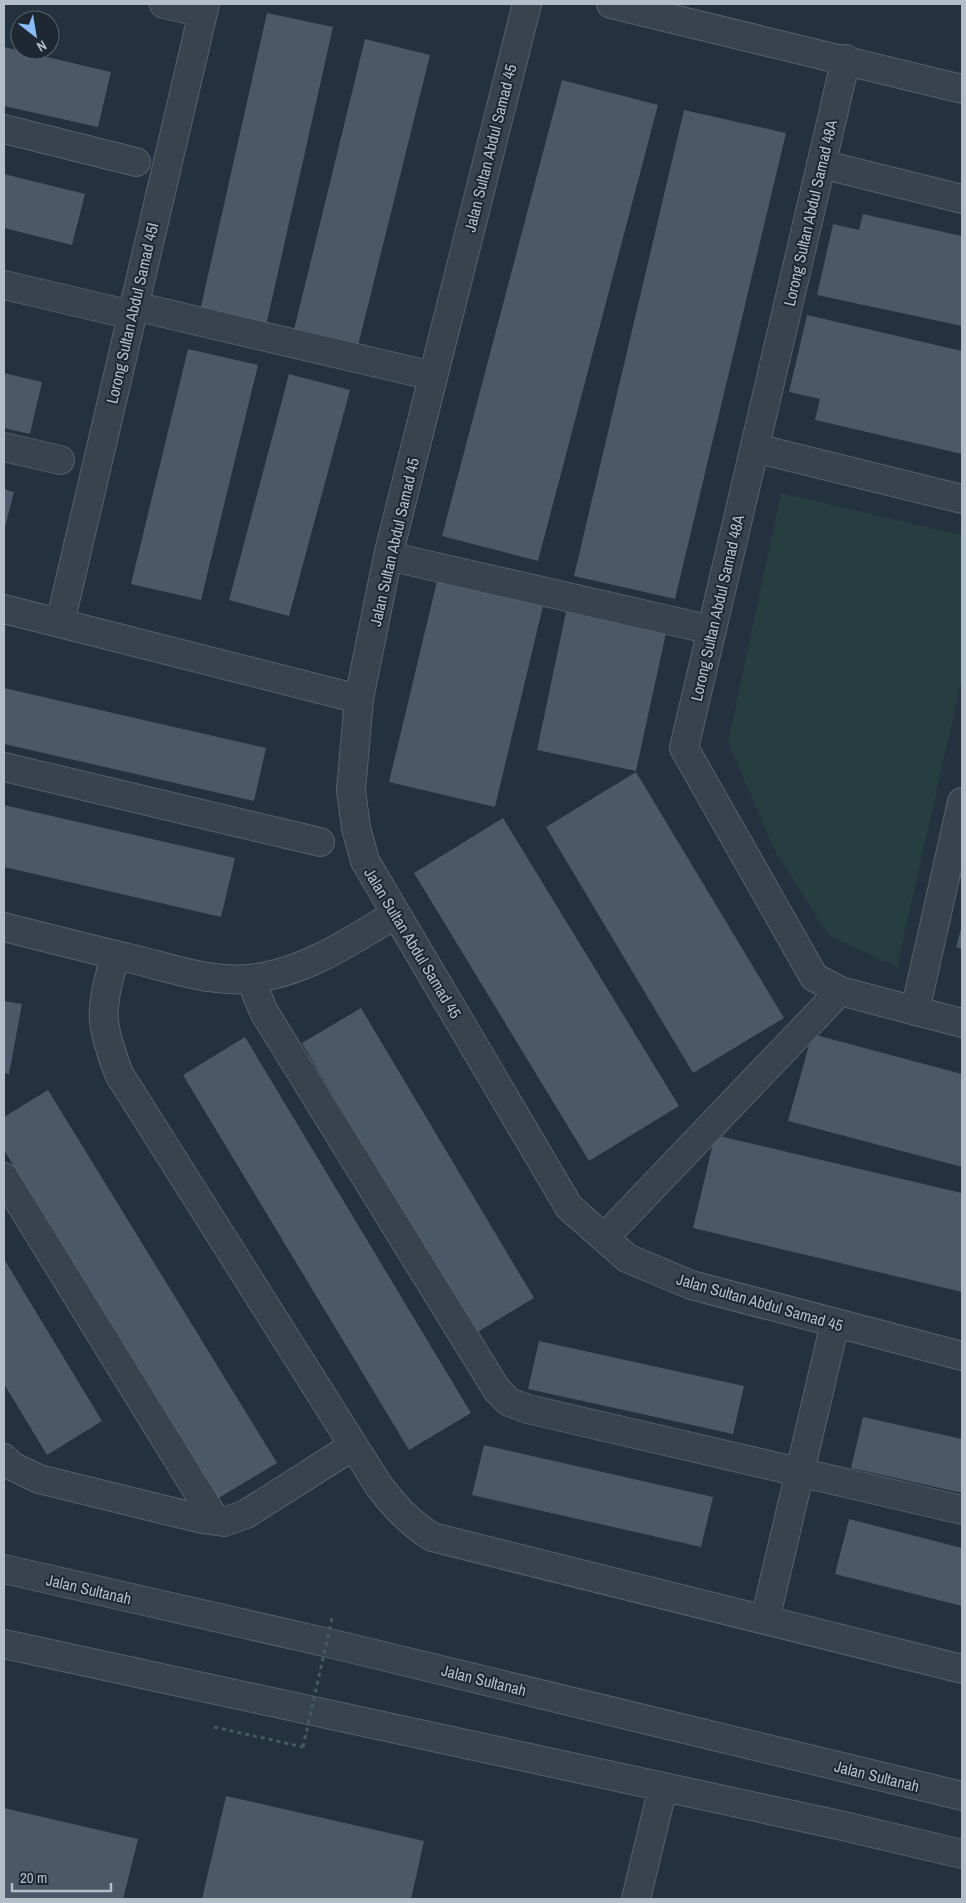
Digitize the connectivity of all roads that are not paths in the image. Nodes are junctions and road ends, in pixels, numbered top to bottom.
1 (164, 4) edge
2 (527, 4) edge
3 (611, 4) edge
4 (204, 8) edge
5 (846, 59) junction
6 (962, 88) edge
7 (4, 129) edge
8 (136, 162) dead end
9 (822, 164) junction
10 (962, 199) edge
11 (4, 284) edge
12 (133, 311) junction
13 (433, 376) junction
14 (4, 446) edge
15 (755, 448) junction
16 (60, 460) dead end
17 (962, 499) edge
18 (388, 556) junction
19 (4, 609) edge
20 (60, 623) junction
21 (712, 630) junction
22 (360, 699) junction
23 (4, 767) edge
24 (962, 802) edge
25 (320, 842) dead end
26 (396, 914) junction
27 (4, 928) edge
28 (115, 955) junction
29 (253, 979) junction
30 (840, 991) junction
31 (916, 1011) junction
32 (962, 1023) edge
33 (4, 1177) edge
34 (604, 1238) junction
35 (835, 1323) junction
36 (962, 1356) edge
37 (354, 1446) junction
38 (8, 1462) edge
39 (800, 1472) junction
40 (962, 1510) edge
41 (216, 1521) junction
42 (4, 1569) edge
43 (765, 1620) junction
44 (4, 1644) edge
45 (962, 1670) edge
46 (663, 1787) junction
47 (962, 1796) edge
48 (962, 1854) edge
49 (636, 1899) edge

1 - 4 street
2 - 13 street, Jalan Sultan Abdul Samad 45
3 - 5 street
4 - 12 street, Lorong Sultan Abdul Samad 45I
5 - 6 street
5 - 9 street, Lorong Sultan Abdul Samad 48A
7 - 8 street
9 - 10 street
9 - 15 street, Lorong Sultan Abdul Samad 48A
11 - 12 street
12 - 13 street
12 - 20 street, Lorong Sultan Abdul Samad 45I
13 - 18 street, Jalan Sultan Abdul Samad 45
14 - 16 street
15 - 17 street
15 - 21 street, Lorong Sultan Abdul Samad 48A
18 - 21 street
18 - 22 street, Jalan Sultan Abdul Samad 45
19 - 20 street
20 - 22 street
21 - 30 street, Lorong Sultan Abdul Samad 48A
22 - 26 street, Jalan Sultan Abdul Samad 45
23 - 25 street
24 - 31 street
26 - 29 street
26 - 34 street, Jalan Sultan Abdul Samad 45
27 - 28 street
28 - 29 street
28 - 37 street
29 - 39 street
30 - 31 street, Lorong Sultan Abdul Samad 48A
30 - 34 street
31 - 32 street, Lorong Sultan Abdul Samad 48A
33 - 41 street
34 - 35 street, Jalan Sultan Abdul Samad 45
35 - 36 street, Jalan Sultan Abdul Samad 45
35 - 39 street
37 - 41 street
37 - 43 street
38 - 41 street
39 - 40 street
39 - 43 street
42 - 47 street, Jalan Sultanah
43 - 45 street
44 - 46 street
46 - 48 street
46 - 49 street

